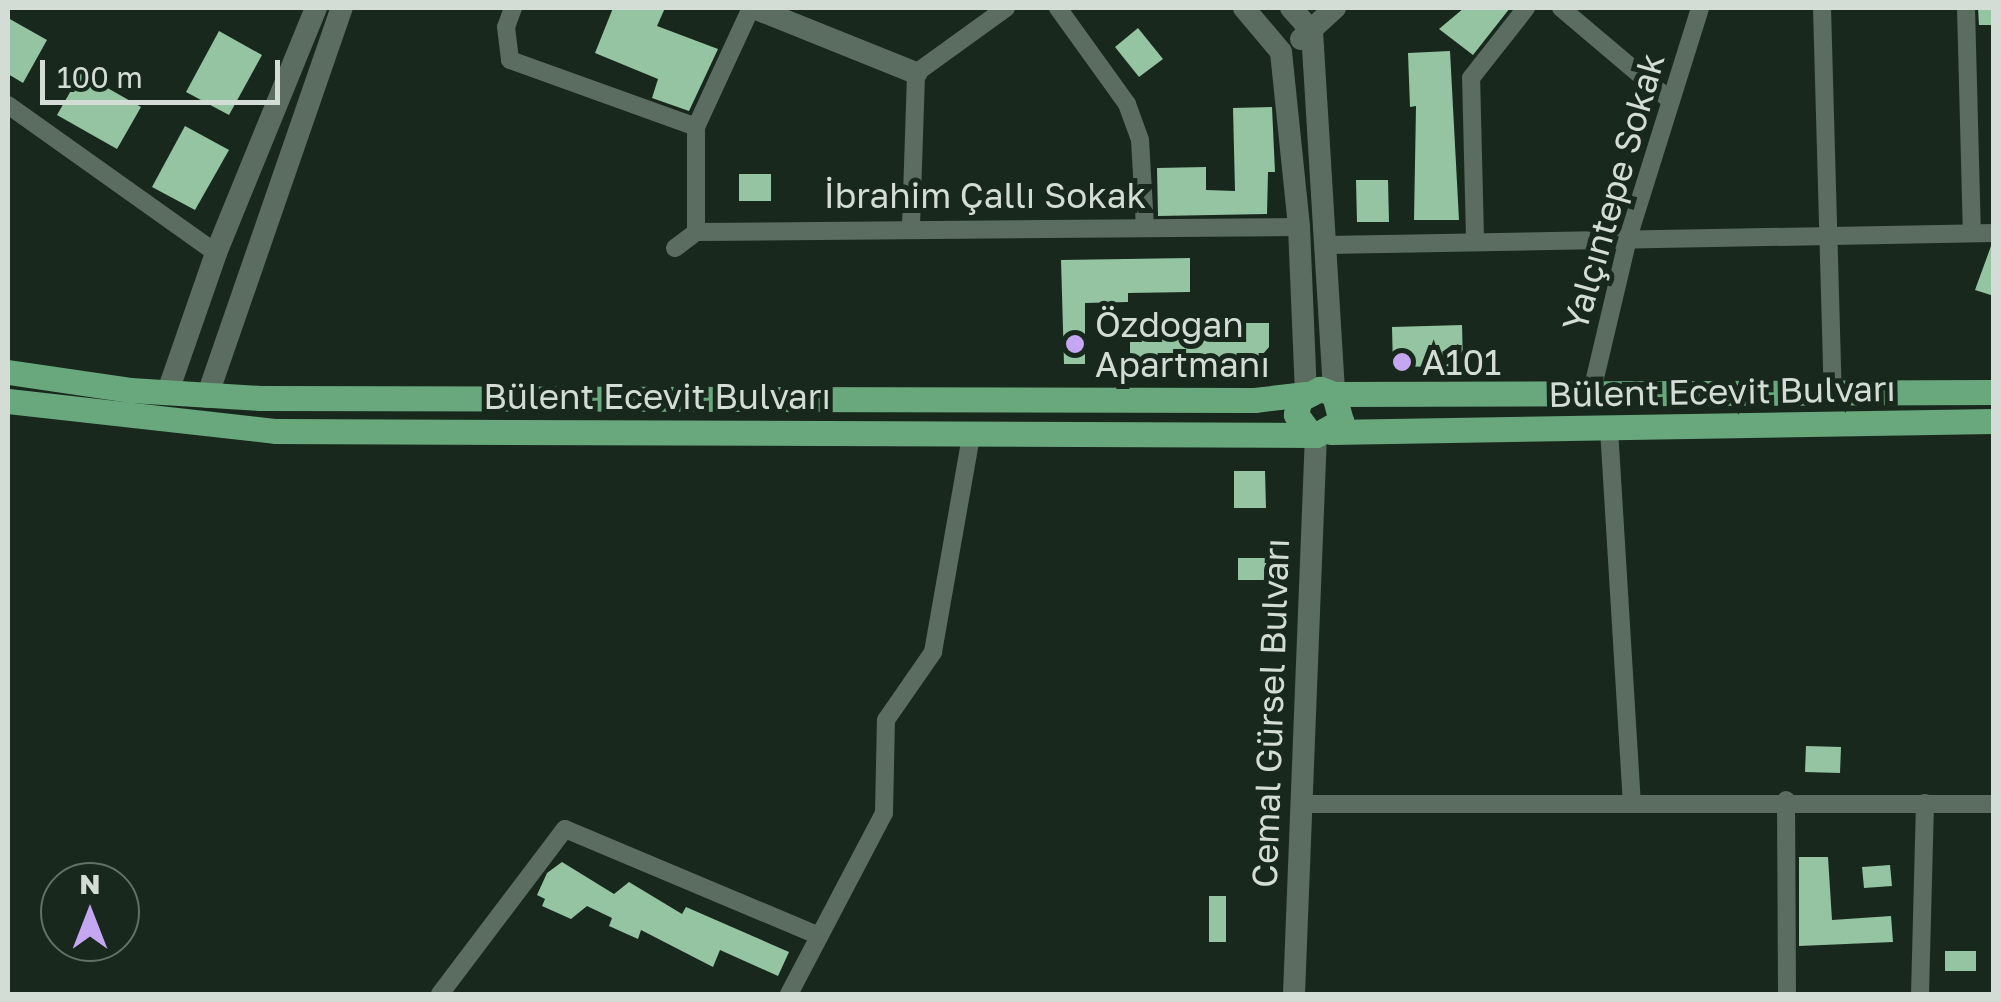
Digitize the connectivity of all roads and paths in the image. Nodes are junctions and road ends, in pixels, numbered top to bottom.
1 (316, 8) edge
2 (342, 8) edge
3 (513, 8) edge
4 (753, 8) edge
5 (1006, 8) edge
6 (1058, 8) edge
7 (1244, 8) edge
8 (1291, 8) edge
9 (1335, 8) edge
10 (1526, 8) edge
11 (1561, 8) edge
12 (1700, 8) edge
13 (1822, 8) edge
14 (1966, 8) edge
15 (1312, 31) junction
16 (1282, 52) junction
17 (916, 73) junction
18 (1670, 100) junction
19 (8, 105) edge
20 (696, 126) junction
21 (911, 226) junction
22 (1146, 227) junction
23 (1299, 227) junction
24 (696, 232) junction
25 (1830, 233) junction
26 (1972, 233) junction
27 (1994, 233) edge
28 (1474, 238) junction
29 (1628, 238) junction
30 (1327, 245) junction
31 (676, 248) dead end
32 (216, 253) junction
33 (8, 372) edge
34 (1994, 392) edge
35 (1832, 393) junction
36 (167, 394) junction
37 (1306, 394) junction
38 (1334, 394) junction
39 (1591, 394) junction
40 (208, 397) junction
41 (8, 401) edge
42 (1994, 420) edge
43 (1609, 430) junction
44 (972, 431) junction
45 (1319, 433) junction
46 (1786, 800) junction
47 (1632, 802) junction
48 (1926, 803) junction
49 (1302, 804) junction
50 (1994, 804) edge
51 (819, 936) junction
52 (440, 994) edge
53 (790, 994) edge
54 (1294, 994) edge
55 (1788, 994) edge
56 (1920, 994) edge

1 - 32 street
2 - 40 street
3 - 20 street
4 - 17 street
4 - 20 street
5 - 17 street
6 - 22 street
7 - 16 street
8 - 15 street
9 - 15 street
10 - 28 street
11 - 18 street
12 - 18 street, Yalçıntepe Sokak
13 - 25 street
14 - 26 street
15 - 16 street
15 - 30 street
16 - 23 street
17 - 21 street
18 - 29 street, Yalçıntepe Sokak
19 - 32 street
20 - 24 street
21 - 22 street, İbrahim Çallı Sokak
21 - 24 street, İbrahim Çallı Sokak
22 - 23 street, İbrahim Çallı Sokak
23 - 37 street
24 - 31 street
25 - 26 street
25 - 29 street
25 - 35 street
26 - 27 street
28 - 29 street
28 - 30 street
29 - 39 street, Yalçıntepe Sokak
30 - 38 street
32 - 36 street
33 - 36 main road, Bülent Ecevit Bulvarı
34 - 35 main road, Bülent Ecevit Bulvarı
35 - 39 main road, Bülent Ecevit Bulvarı
36 - 40 main road, Bülent Ecevit Bulvarı
37 - 38 main road, Bülent Ecevit Bulvarı
37 - 40 main road, Bülent Ecevit Bulvarı
37 - 45 main road
38 - 39 main road, Bülent Ecevit Bulvarı
38 - 45 main road
41 - 44 main road, Bülent Ecevit Bulvarı
42 - 43 main road, Bülent Ecevit Bulvarı
43 - 45 main road, Bülent Ecevit Bulvarı
43 - 47 street
44 - 45 main road, Bülent Ecevit Bulvarı
44 - 51 street
45 - 49 street, Cemal Gürsel Bulvarı
46 - 47 street
46 - 48 street
46 - 55 street
47 - 49 street
48 - 50 street
48 - 56 street
49 - 54 street, Cemal Gürsel Bulvarı
51 - 52 street
51 - 53 street

